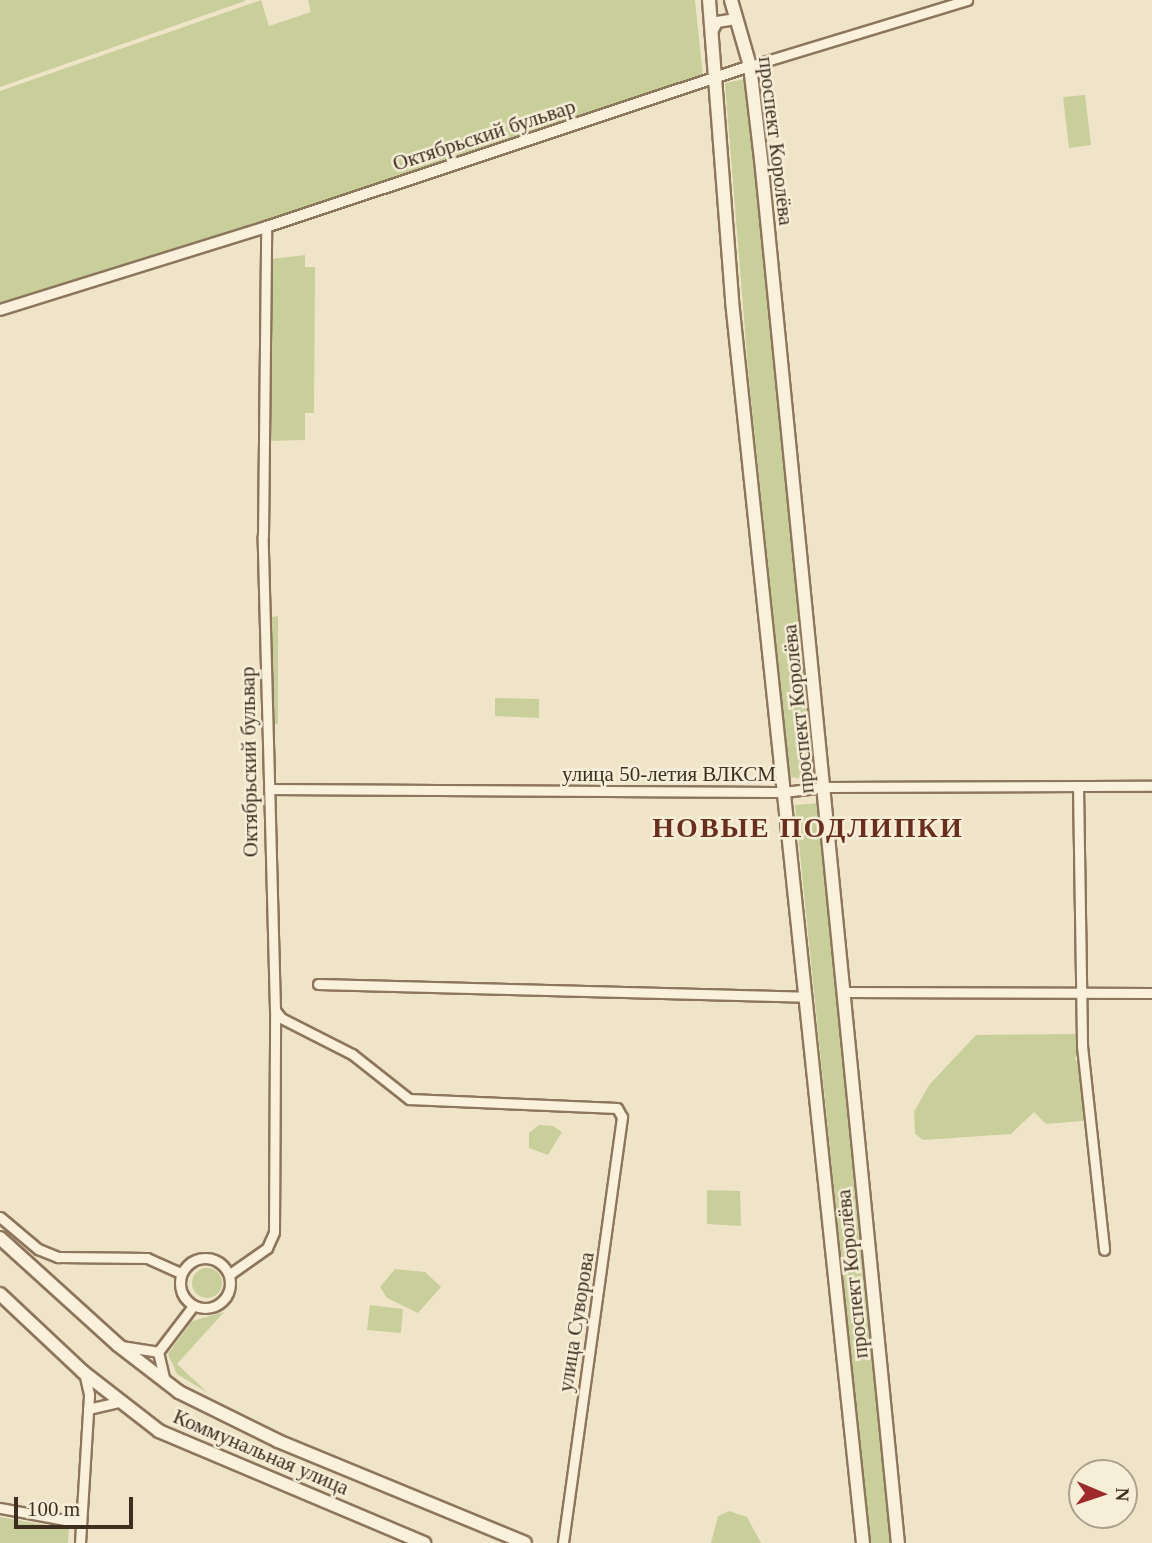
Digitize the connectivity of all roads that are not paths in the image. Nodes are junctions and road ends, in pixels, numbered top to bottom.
1 (709, 0) edge
2 (731, 0) edge
3 (967, 0) edge
4 (736, 19) junction
5 (712, 32) junction
6 (750, 66) junction
7 (715, 80) junction
8 (266, 227) junction
9 (0, 310) edge
10 (1078, 786) junction
11 (1152, 786) edge
12 (825, 787) junction
13 (269, 789) junction
14 (784, 792) junction
15 (318, 984) dead end
16 (844, 992) junction
17 (1152, 993) edge
18 (1081, 994) junction
19 (806, 997) junction
20 (275, 1010) junction
21 (0, 1217) edge
22 (0, 1238) edge
23 (1104, 1250) dead end
24 (181, 1273) junction
25 (229, 1274) junction
26 (0, 1294) edge
27 (193, 1306) junction
28 (118, 1345) junction
29 (158, 1352) junction
30 (83, 1371) junction
31 (165, 1382) junction
32 (121, 1402) junction
33 (88, 1409) junction
34 (0, 1508) edge
35 (81, 1523) junction
36 (80, 1543) edge
37 (424, 1543) edge
38 (525, 1543) edge
39 (562, 1543) edge
40 (863, 1543) edge
41 (898, 1543) edge

1 - 5 main road, проспект Королёва
2 - 4 main road, проспект Королёва
3 - 6 street
4 - 5 street
4 - 6 main road, проспект Королёва
5 - 7 main road, проспект Королёва
6 - 7 street, Октябрьский бульвар
6 - 12 main road, проспект Королёва
7 - 8 street, Октябрьский бульвар
7 - 14 main road, проспект Королёва
8 - 9 street, Октябрьский бульвар
8 - 13 street, Октябрьский бульвар
10 - 11 street, улица 50-летия ВЛКСМ
10 - 12 street, улица 50-летия ВЛКСМ
10 - 18 street
12 - 14 street, улица 50-летия ВЛКСМ
12 - 16 main road, проспект Королёва
13 - 14 street, улица 50-летия ВЛКСМ
13 - 20 street, Октябрьский бульвар
14 - 19 main road, проспект Королёва
15 - 19 street
16 - 18 street
16 - 41 main road, проспект Королёва
17 - 18 street
18 - 23 street
19 - 40 main road, проспект Королёва
20 - 25 street, Октябрьский бульвар
20 - 39 street, улица Суворова
21 - 24 street
22 - 28 main road, Коммунальная улица
24 - 25 street
24 - 27 street
25 - 27 street
26 - 30 main road, Коммунальная улица
27 - 29 street
28 - 29 street
28 - 31 main road, Коммунальная улица
29 - 31 street, Коммунальная улица
30 - 32 main road, Коммунальная улица
30 - 33 street
31 - 38 main road, Коммунальная улица
32 - 33 street
32 - 37 main road, Коммунальная улица
33 - 35 street
34 - 35 street
35 - 36 street

